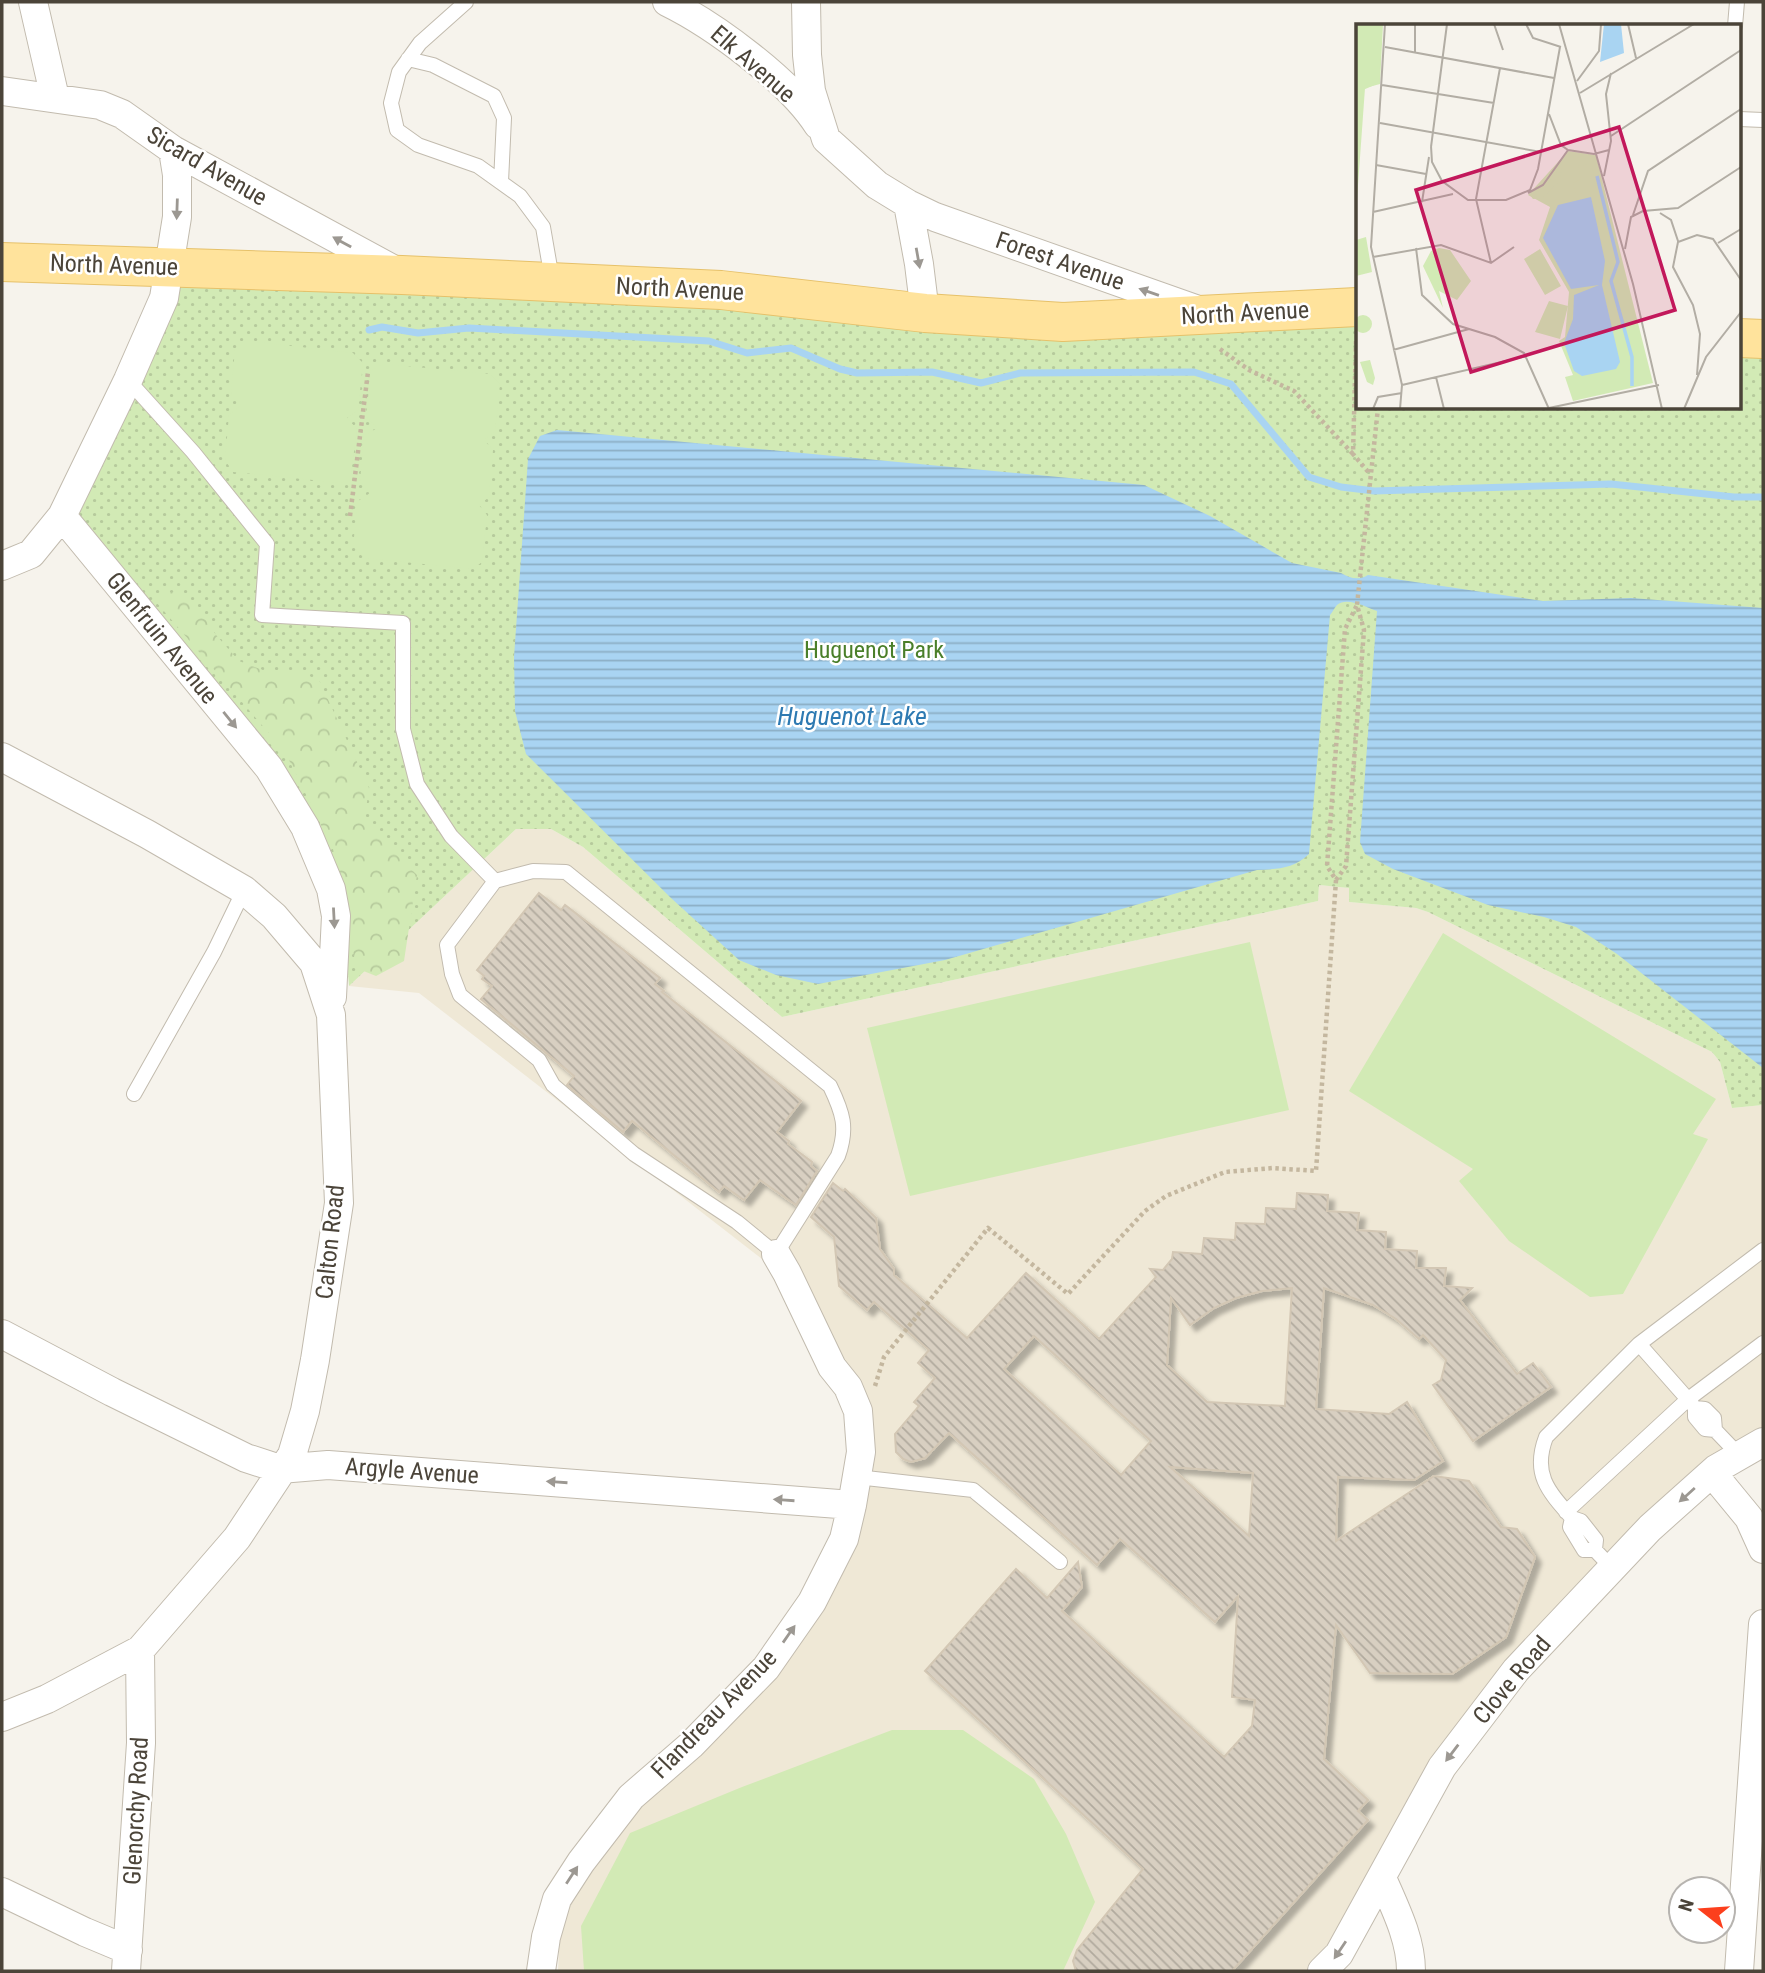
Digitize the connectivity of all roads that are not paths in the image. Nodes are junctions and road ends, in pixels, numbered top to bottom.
1 (33, 2) edge
2 (466, 2) edge
3 (667, 2) edge
4 (806, 2) edge
5 (1737, 2) edge
6 (1735, 24) edge
7 (408, 59) junction
8 (2, 91) edge
9 (55, 98) junction
10 (1740, 119) edge
11 (1763, 120) edge
12 (827, 139) junction
13 (173, 150) junction
14 (501, 182) junction
15 (908, 204) junction
16 (2, 262) edge
17 (170, 267) junction
18 (402, 275) junction
19 (553, 283) junction
20 (1356, 307) edge
21 (925, 313) junction
22 (1740, 314) edge
23 (1763, 316) edge
24 (1217, 332) junction
25 (1740, 338) edge
26 (1763, 339) edge
27 (128, 380) junction
28 (62, 516) junction
29 (2, 566) edge
30 (4, 763) edge
31 (495, 881) junction
32 (244, 890) junction
33 (331, 1015) junction
34 (134, 1094) dead end
35 (1763, 1250) edge
36 (776, 1254) junction
37 (2, 1334) edge
38 (1763, 1343) edge
39 (1639, 1344) junction
40 (1691, 1404) junction
41 (1763, 1442) edge
42 (1738, 1454) junction
43 (280, 1469) junction
44 (1712, 1473) junction
45 (857, 1477) junction
46 (852, 1505) junction
47 (1569, 1515) junction
48 (1763, 1549) edge
49 (1604, 1559) junction
50 (1060, 1562) dead end
51 (1763, 1623) edge
52 (140, 1650) junction
53 (2, 1717) edge
54 (1382, 1878) junction
55 (2, 1892) edge
56 (546, 1937) junction
57 (127, 1961) edge
58 (541, 1971) edge
59 (548, 1971) edge
60 (1322, 1971) edge
61 (1411, 1971) edge
62 (1739, 1971) edge

1 - 9 street
2 - 7 lane
3 - 12 street, Elk Avenue
4 - 12 street, Forest Avenue
5 - 6 lane
7 - 14 lane
7 - 14 lane
8 - 9 street, Sicard Avenue
9 - 13 street, Sicard Avenue
10 - 11 lane
12 - 15 street, Forest Avenue
13 -> 17 street
18 -> 13 street, Sicard Avenue
14 - 19 lane
15 -> 21 street
24 -> 15 street, Forest Avenue
16 - 17 main road, North Avenue
17 - 18 main road, North Avenue
17 - 27 street
18 - 19 main road, North Avenue
19 - 21 main road, North Avenue
20 - 24 main road, North Avenue
21 - 24 main road, North Avenue
22 - 23 main road
25 - 26 main road
27 - 28 street
27 - 31 lane
28 - 29 street
28 -> 33 street, Glenfruin Avenue
30 - 32 street, Calton Road
31 - 36 lane
31 - 36 lane
32 - 33 street, Calton Road
32 - 34 lane
33 - 43 street, Calton Road
35 - 39 lane
36 - 45 street, Flandreau Avenue
37 - 43 street, Argyle Avenue
38 - 40 lane
39 - 40 lane
39 - 47 lane
40 - 42 lane
40 - 47 lane
41 - 42 street, Clove Road
42 - 44 street, Clove Road
46 -> 43 street, Argyle Avenue
43 - 52 street, Calton Road
44 - 48 street
44 -> 49 street, Clove Road
45 - 46 street, Flandreau Avenue
45 - 50 lane
56 -> 46 street, Flandreau Avenue
47 - 49 lane
49 -> 54 street, Clove Road
51 - 62 street
52 - 53 street, Calton Road
52 - 57 street, Glenorchy Road
54 -> 60 street, Clove Road
54 - 61 street
55 - 57 street
56 - 58 street, Flandreau Avenue
56 - 59 street

